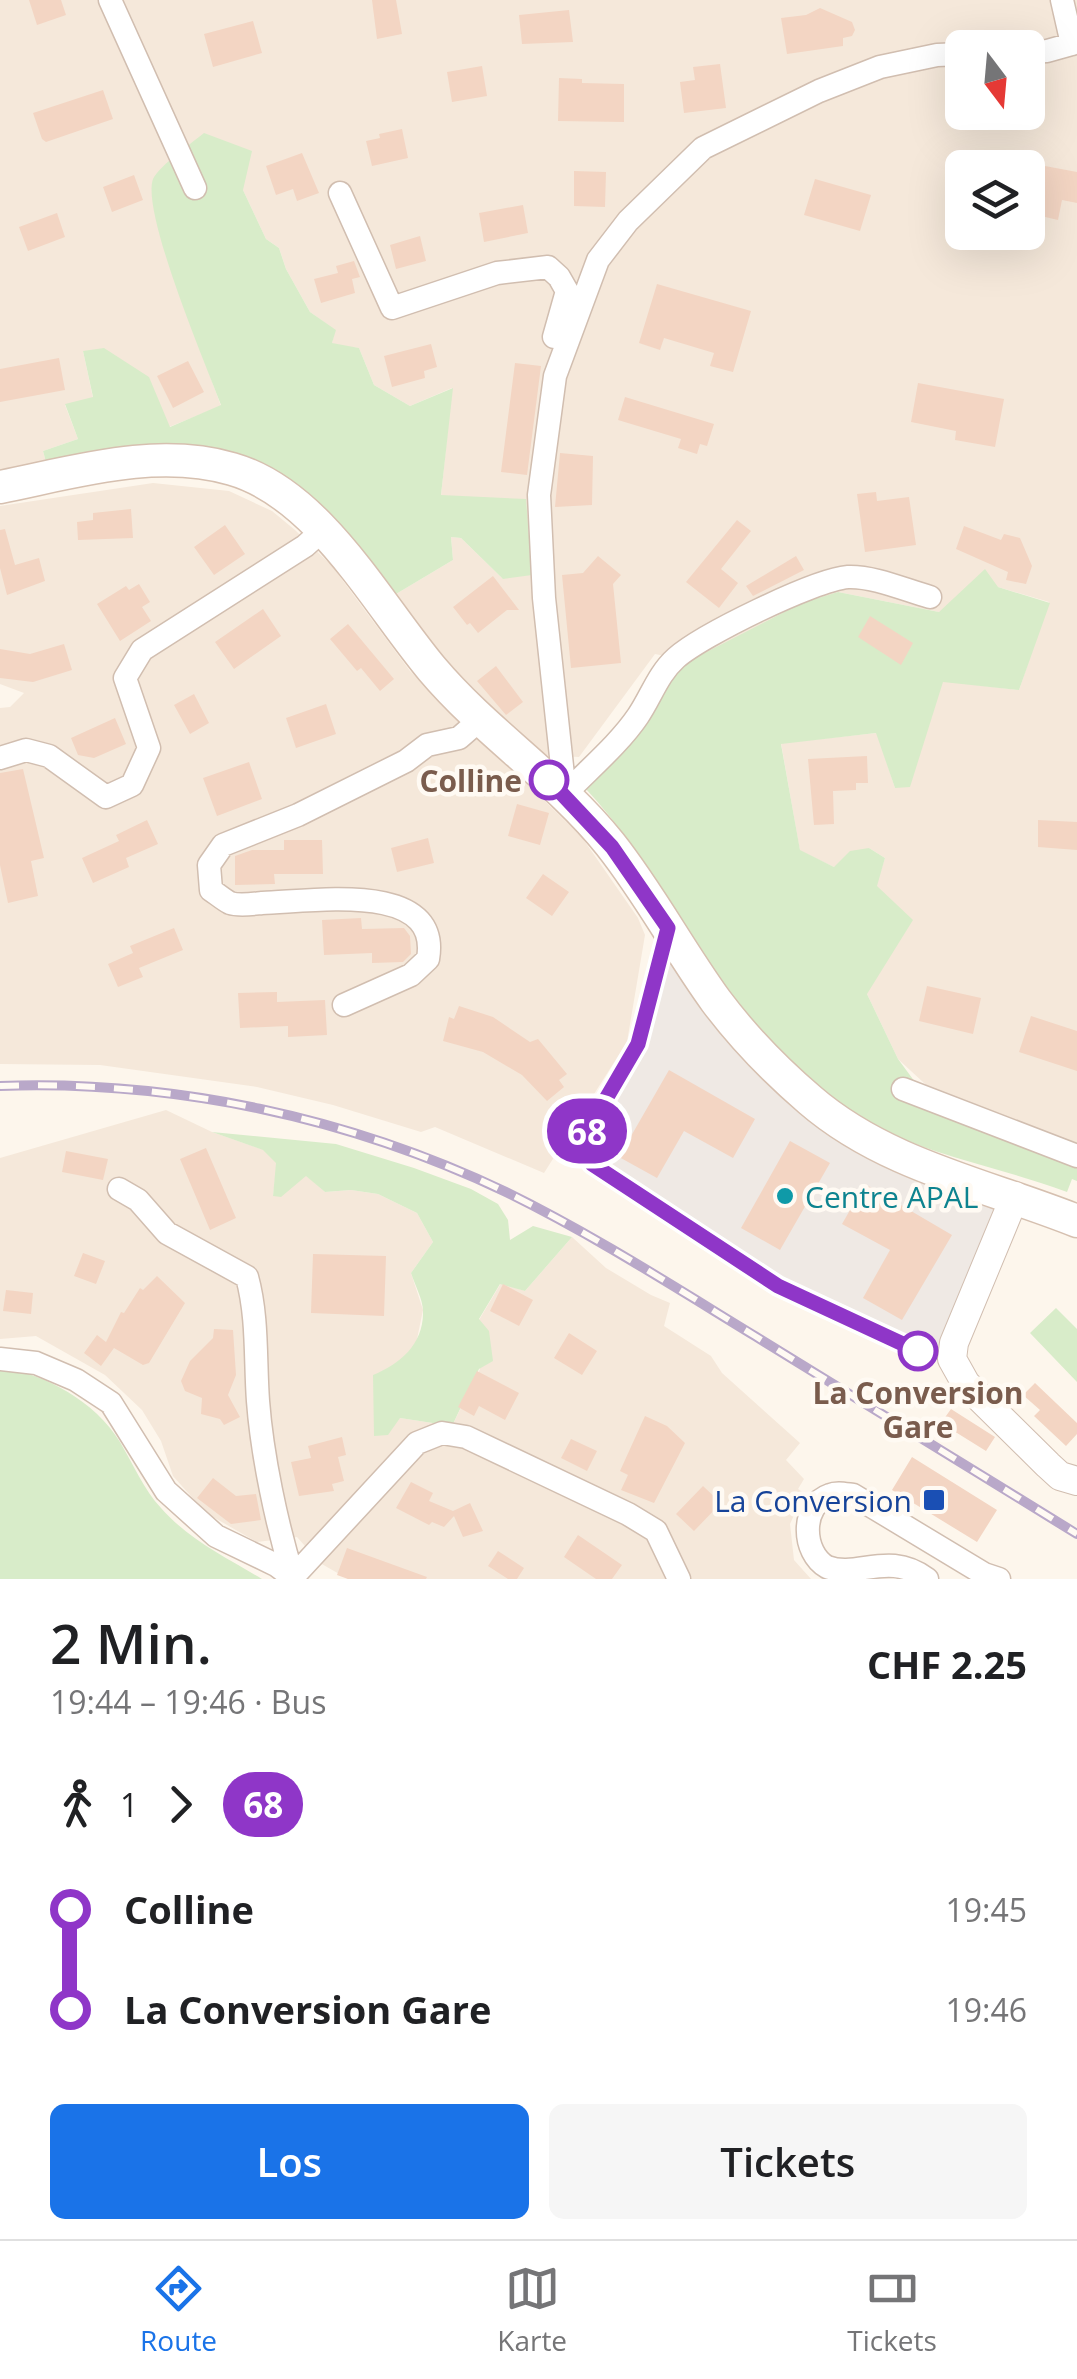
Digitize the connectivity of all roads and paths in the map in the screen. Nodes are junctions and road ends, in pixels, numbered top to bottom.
1 (110, 0) edge
2 (1062, 0) edge
3 (1075, 45) edge
4 (1045, 51) edge
5 (945, 55) edge
6 (195, 188) dead end
7 (340, 193) dead end
8 (562, 354) junction
9 (0, 486) edge
10 (324, 530) junction
11 (930, 597) dead end
12 (482, 718) junction
13 (0, 758) edge
14 (565, 794) junction
15 (344, 1005) dead end
16 (903, 1088) dead end
17 (1077, 1156) edge
18 (120, 1189) dead end
19 (1015, 1196) junction
20 (1077, 1220) edge
21 (0, 1358) edge
22 (1077, 1481) edge
23 (294, 1578) edge
24 (679, 1579) edge
25 (927, 1579) edge
26 (1000, 1579) edge

1 - 6 street
2 - 3 street
3 - 4 street
5 - 8 street
7 - 8 street
8 - 14 street
9 - 10 main road
10 - 12 main road
10 - 13 street
11 - 14 street
12 - 14 main road
12 - 15 street
14 - 19 main road
16 - 17 street
18 - 23 street
19 - 20 main road
19 - 22 street
21 - 23 street
23 - 24 street
25 - 26 street

